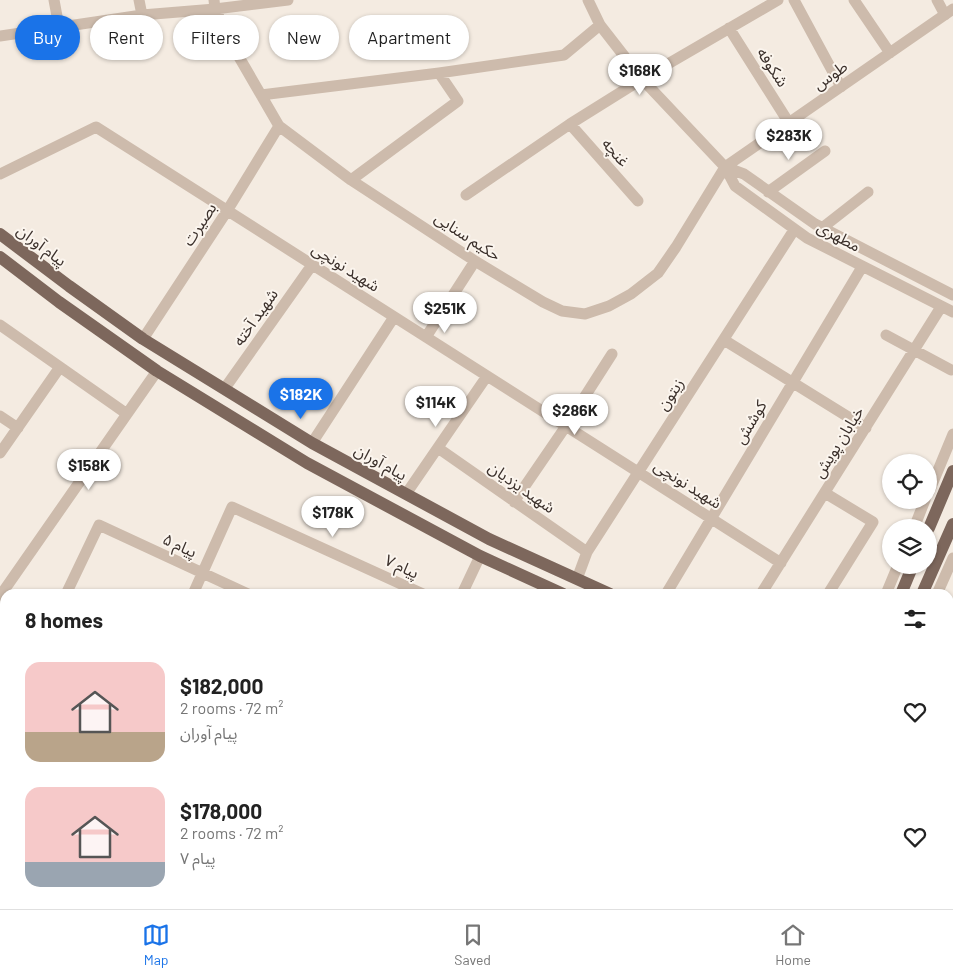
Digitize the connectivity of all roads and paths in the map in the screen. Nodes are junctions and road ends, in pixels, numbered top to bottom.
1 (54, 0) edge
2 (138, 0) edge
3 (288, 0) edge
4 (588, 0) edge
5 (778, 0) edge
6 (794, 0) edge
7 (854, 0) edge
8 (937, 0) edge
9 (215, 4) edge
10 (949, 12) edge
11 (142, 14) junction
12 (57, 15) edge
13 (80, 24) edge
14 (600, 25) junction
15 (729, 28) junction
16 (15, 34) edge
17 (0, 36) edge
18 (890, 53) junction
19 (439, 73) junction
20 (642, 79) junction
21 (841, 87) junction
22 (261, 95) junction
23 (790, 123) junction
24 (570, 124) junction
25 (279, 126) junction
26 (825, 151) dead end
27 (726, 167) junction
28 (0, 174) edge
29 (351, 180) junction
30 (768, 192) junction
31 (868, 192) dead end
32 (466, 195) dead end
33 (638, 201) dead end
34 (227, 211) junction
35 (822, 228) junction
36 (794, 230) junction
37 (0, 234) edge
38 (0, 257) edge
39 (475, 260) junction
40 (312, 265) junction
41 (862, 267) junction
42 (953, 295) edge
43 (941, 307) junction
44 (953, 312) edge
45 (394, 317) junction
46 (0, 325) edge
47 (886, 335) dead end
48 (426, 337) junction
49 (144, 339) junction
50 (724, 340) junction
51 (915, 351) junction
52 (612, 354) dead end
53 (60, 367) junction
54 (951, 370) dead end
55 (157, 371) junction
56 (487, 376) junction
57 (793, 383) junction
58 (225, 388) junction
59 (128, 414) junction
60 (0, 416) edge
61 (272, 418) junction
62 (566, 426) junction
63 (18, 428) junction
64 (866, 428) junction
65 (953, 434) edge
66 (261, 435) junction
67 (312, 443) junction
68 (438, 448) junction
69 (0, 453) edge
70 (953, 471) edge
71 (639, 472) junction
72 (937, 473) edge
73 (825, 493) junction
74 (406, 494) junction
75 (514, 502) junction
76 (711, 518) junction
77 (933, 519) edge
78 (953, 524) edge
79 (588, 552) junction
80 (480, 556) junction
81 (953, 558) edge
82 (781, 563) junction
83 (203, 573) junction
84 (894, 574) edge
85 (909, 574) edge
86 (577, 578) junction
87 (5, 589) edge
88 (71, 589) edge
89 (195, 589) edge
90 (237, 589) edge
91 (412, 589) edge
92 (464, 589) edge
93 (552, 589) edge
94 (600, 589) edge
95 (669, 589) edge
96 (764, 589) edge
97 (831, 589) edge
98 (888, 589) edge
99 (903, 589) edge
100 (924, 589) edge
101 (939, 589) edge

1 - 12 street
2 - 11 street
3 - 9 street
4 - 14 street, مطهری
5 - 15 street
6 - 21 street
7 - 18 street
8 - 10 street
9 - 11 street
9 - 22 street, حکیم سنایی
10 - 18 street, طوس
11 - 13 street
14 - 19 street
14 - 20 street, مطهری
15 - 20 street
15 - 23 street, شکوفه
16 - 17 street
18 - 21 street, طوس
19 - 22 street
19 - 29 street
20 - 24 street
20 - 27 street, مطهری
21 - 23 street, طوس
22 - 25 street, حکیم سنایی
23 - 27 street, طوس
24 - 32 street
24 - 33 street, غنچه
25 - 29 street, حکیم سنایی
25 - 34 street, بصیرت
26 - 30 street
27 - 30 street, مطهری
27 - 36 street, مطهری
27 - 39 street, حکیم سنایی
28 - 34 street, شهید نونچی
29 - 39 street, حکیم سنایی
30 - 35 street, مطهری
31 - 35 street
34 - 40 street, شهید نونچی
34 - 49 street, بصیرت
35 - 42 street, مطهری
36 - 41 street, مطهری
36 - 50 street, زیتون
37 - 49 main road, پیام آوران
38 - 55 main road
39 - 48 street
40 - 45 street, شهید نونچی
40 - 58 street, شهید آخته
41 - 43 street, مطهری
41 - 57 street, کوشش
43 - 44 street, مطهری
43 - 51 street, خیابان پویش
45 - 48 street, شهید نونچی
45 - 67 street
46 - 53 street
47 - 51 street
48 - 56 street, شهید نونچی
49 - 58 main road, پیام آوران
50 - 57 street
50 - 71 street, زیتون
51 - 54 street
51 - 64 street, خیابان پویش
52 - 62 street
53 - 59 street
53 - 63 street
55 - 59 street
55 - 66 main road
56 - 62 street, شهید نونچی
56 - 68 street
57 - 64 street
57 - 76 street, کوشش
58 - 61 main road, پیام آوران
59 - 87 street
60 - 63 street
61 - 66 main road
61 - 67 main road, پیام آوران
62 - 71 street, شهید نونچی
62 - 75 street
63 - 69 street
64 - 73 street, خیابان پویش
65 - 72 street
66 - 80 main road
67 - 74 main road, پیام آوران
68 - 74 street
68 - 75 street, شهید یزدیان
70 - 77 main road
71 - 76 street, شهید نونچی
71 - 79 street, زیتون
73 - 82 street, خیابان پویش
73 - 97 street
74 - 86 main road, پیام آوران
75 - 79 street, شهید یزدیان
76 - 82 street, شهید نونچی
76 - 95 street, کوشش
78 - 100 main road
79 - 86 street, زیتون
80 - 92 street
80 - 93 main road
81 - 101 street
82 - 96 street, خیابان پویش
83 - 88 street, پیام ۵
83 - 89 street
83 - 90 street, پیام ۵
83 - 91 street, پیام ۷
84 - 98 street
85 - 99 main road
86 - 94 main road, پیام آوران

